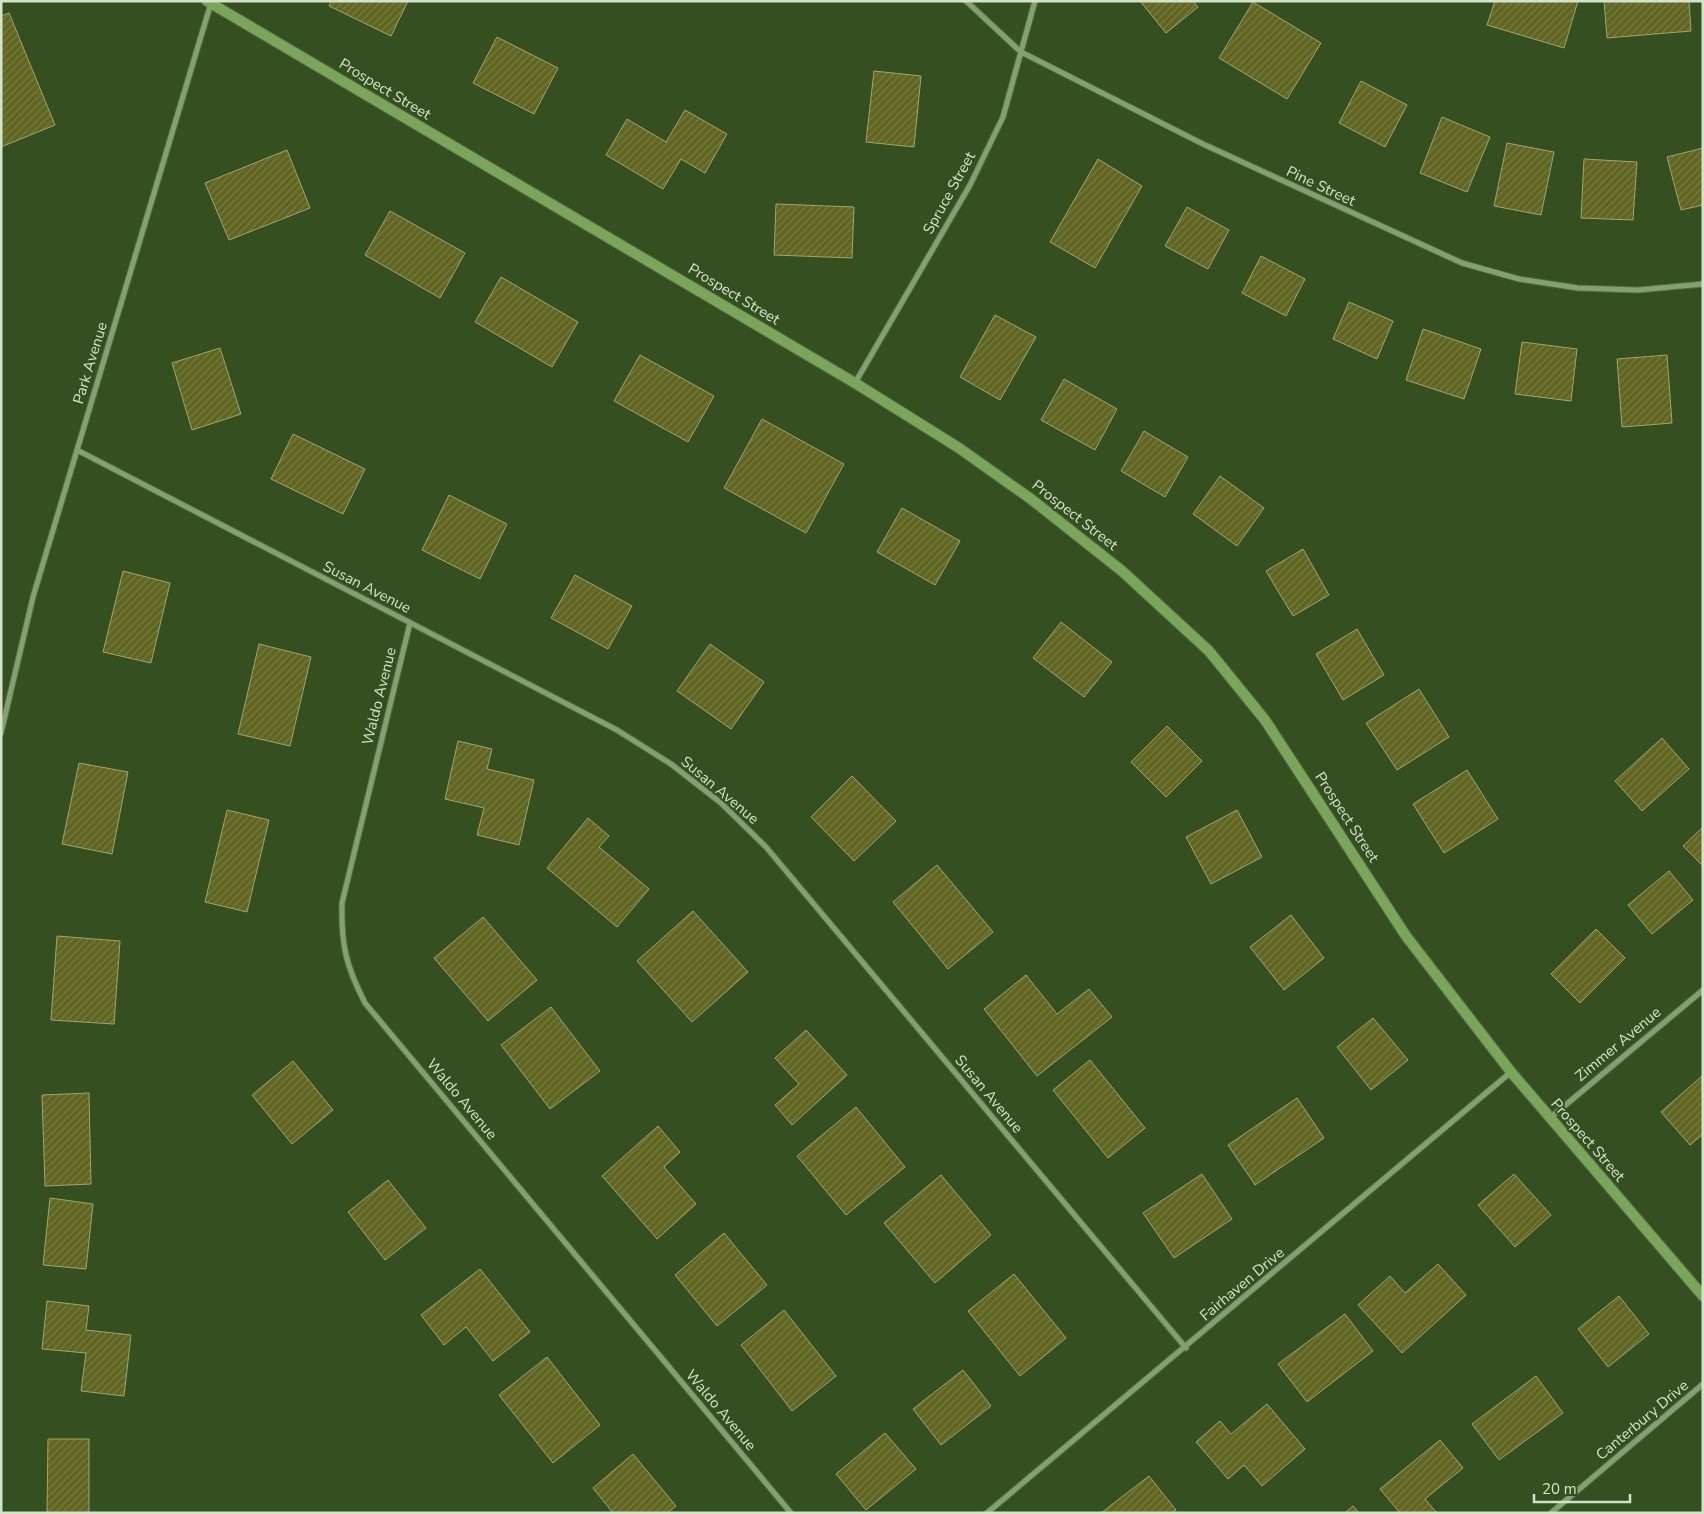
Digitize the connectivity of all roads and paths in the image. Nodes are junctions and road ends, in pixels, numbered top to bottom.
1 (966, 1) edge
2 (1035, 1) edge
3 (209, 2) edge
4 (1021, 52) junction
5 (1703, 284) edge
6 (855, 383) junction
7 (77, 450) junction
8 (410, 623) junction
9 (1, 732) edge
10 (1703, 990) edge
11 (1511, 1072) junction
12 (1550, 1118) junction
13 (1703, 1296) edge
14 (1186, 1348) junction
15 (1703, 1384) edge
16 (791, 1513) edge
17 (987, 1513) edge
18 (1551, 1513) edge

1 - 4 street, Pine Street
2 - 4 street, Spruce Street
3 - 6 main road, Prospect Street
3 - 7 street, Park Avenue
4 - 5 street, Pine Street
4 - 6 street, Spruce Street
6 - 11 main road, Prospect Street
7 - 8 street, Susan Avenue
7 - 9 street, Park Avenue
8 - 14 street, Susan Avenue
8 - 16 street, Waldo Avenue
10 - 12 street, Zimmer Avenue
11 - 12 main road, Prospect Street
11 - 14 street, Fairhaven Drive
12 - 13 main road, Prospect Street
14 - 17 street, Fairhaven Drive
15 - 18 street, Canterbury Drive

